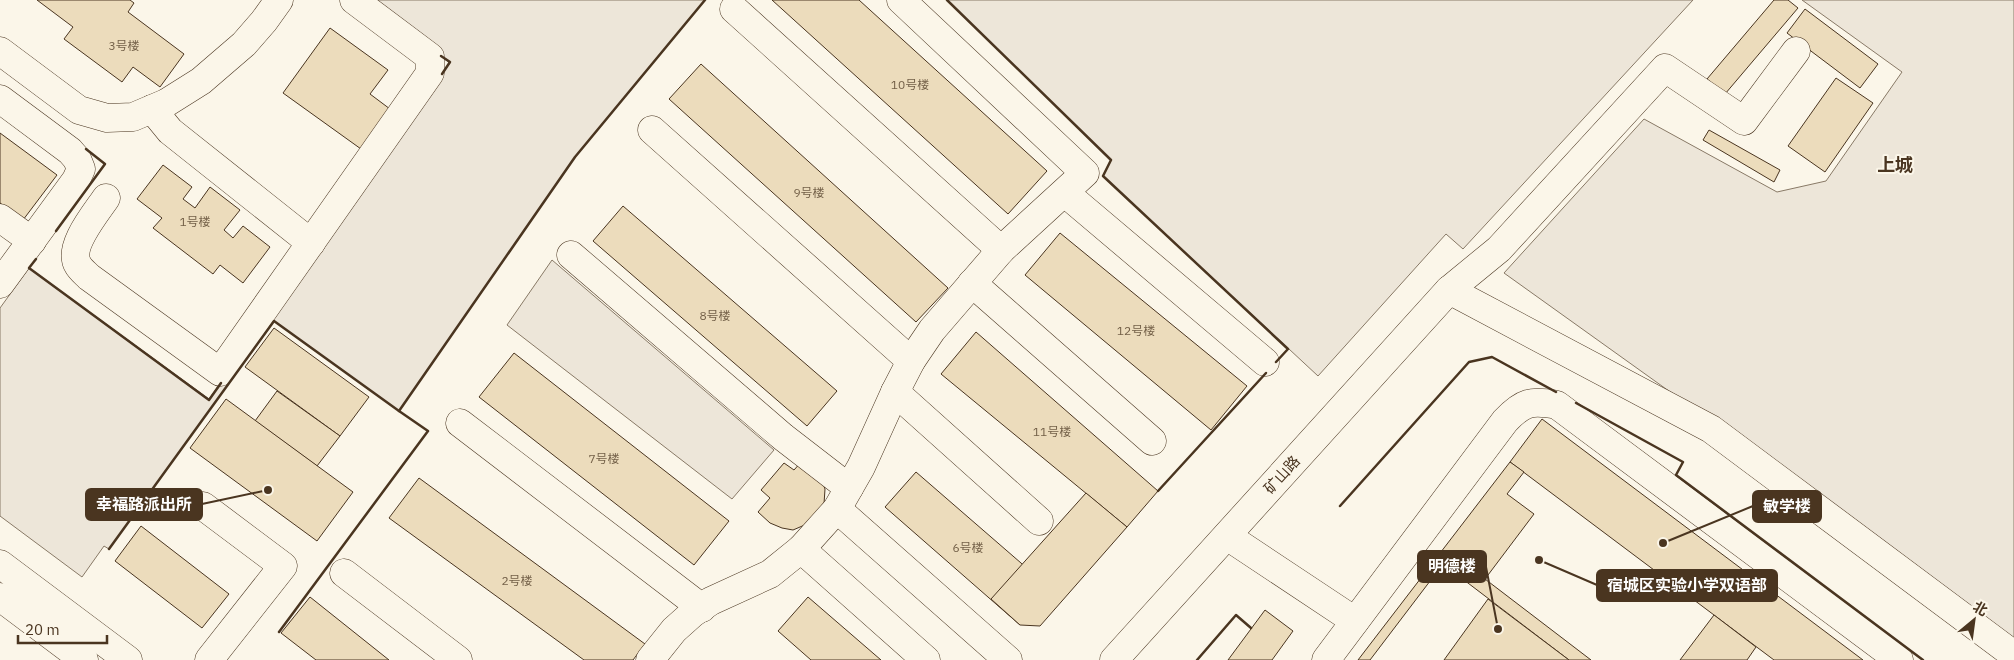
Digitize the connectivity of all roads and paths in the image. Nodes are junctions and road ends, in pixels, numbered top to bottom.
1 (279, 0) edge
2 (354, 0) edge
3 (901, 0) edge
4 (734, 9) dead end
5 (0, 51) edge
6 (1796, 51) dead end
7 (0, 98) edge
8 (152, 109) junction
9 (652, 130) dead end
10 (1065, 193) junction
11 (106, 198) dead end
12 (0, 218) edge
13 (32, 241) junction
14 (311, 243) junction
15 (1001, 250) junction
16 (571, 255) dead end
17 (972, 282) junction
18 (0, 284) edge
19 (1449, 290) junction
20 (911, 361) junction
21 (1265, 362) dead end
22 (895, 392) junction
23 (460, 423) dead end
24 (1152, 442) dead end
25 (843, 498) junction
26 (202, 506) dead end
27 (1039, 521) dead end
28 (1227, 536) junction
29 (801, 549) junction
30 (0, 564) edge
31 (344, 573) dead end
32 (0, 597) edge
33 (702, 608) junction
34 (1355, 621) junction
35 (2012, 657) edge
36 (84, 660) edge
37 (128, 660) edge
38 (209, 660) edge
39 (458, 660) edge
40 (650, 660) edge
41 (926, 660) edge
42 (1008, 660) edge
43 (1114, 660) edge
44 (1326, 660) edge
45 (1899, 660) edge

1 - 8 street
2 - 14 street
3 - 10 street
4 - 15 street
5 - 8 street
6 - 19 street, 矿山路
7 - 13 street
8 - 14 street
9 - 20 street
10 - 15 street
10 - 21 street
11 - 14 street
12 - 13 street
13 - 18 street
15 - 17 street
16 - 25 street
17 - 20 street
17 - 24 street
19 - 28 street, 矿山路
19 - 35 street
20 - 22 street
22 - 25 street
22 - 27 street
23 - 33 street
25 - 29 street
25 - 42 street
26 - 38 street
28 - 34 street
28 - 43 street, 矿山路
29 - 33 street
29 - 41 street
30 - 37 street
31 - 39 street
32 - 36 street
33 - 40 street
34 - 44 street
34 - 45 street

